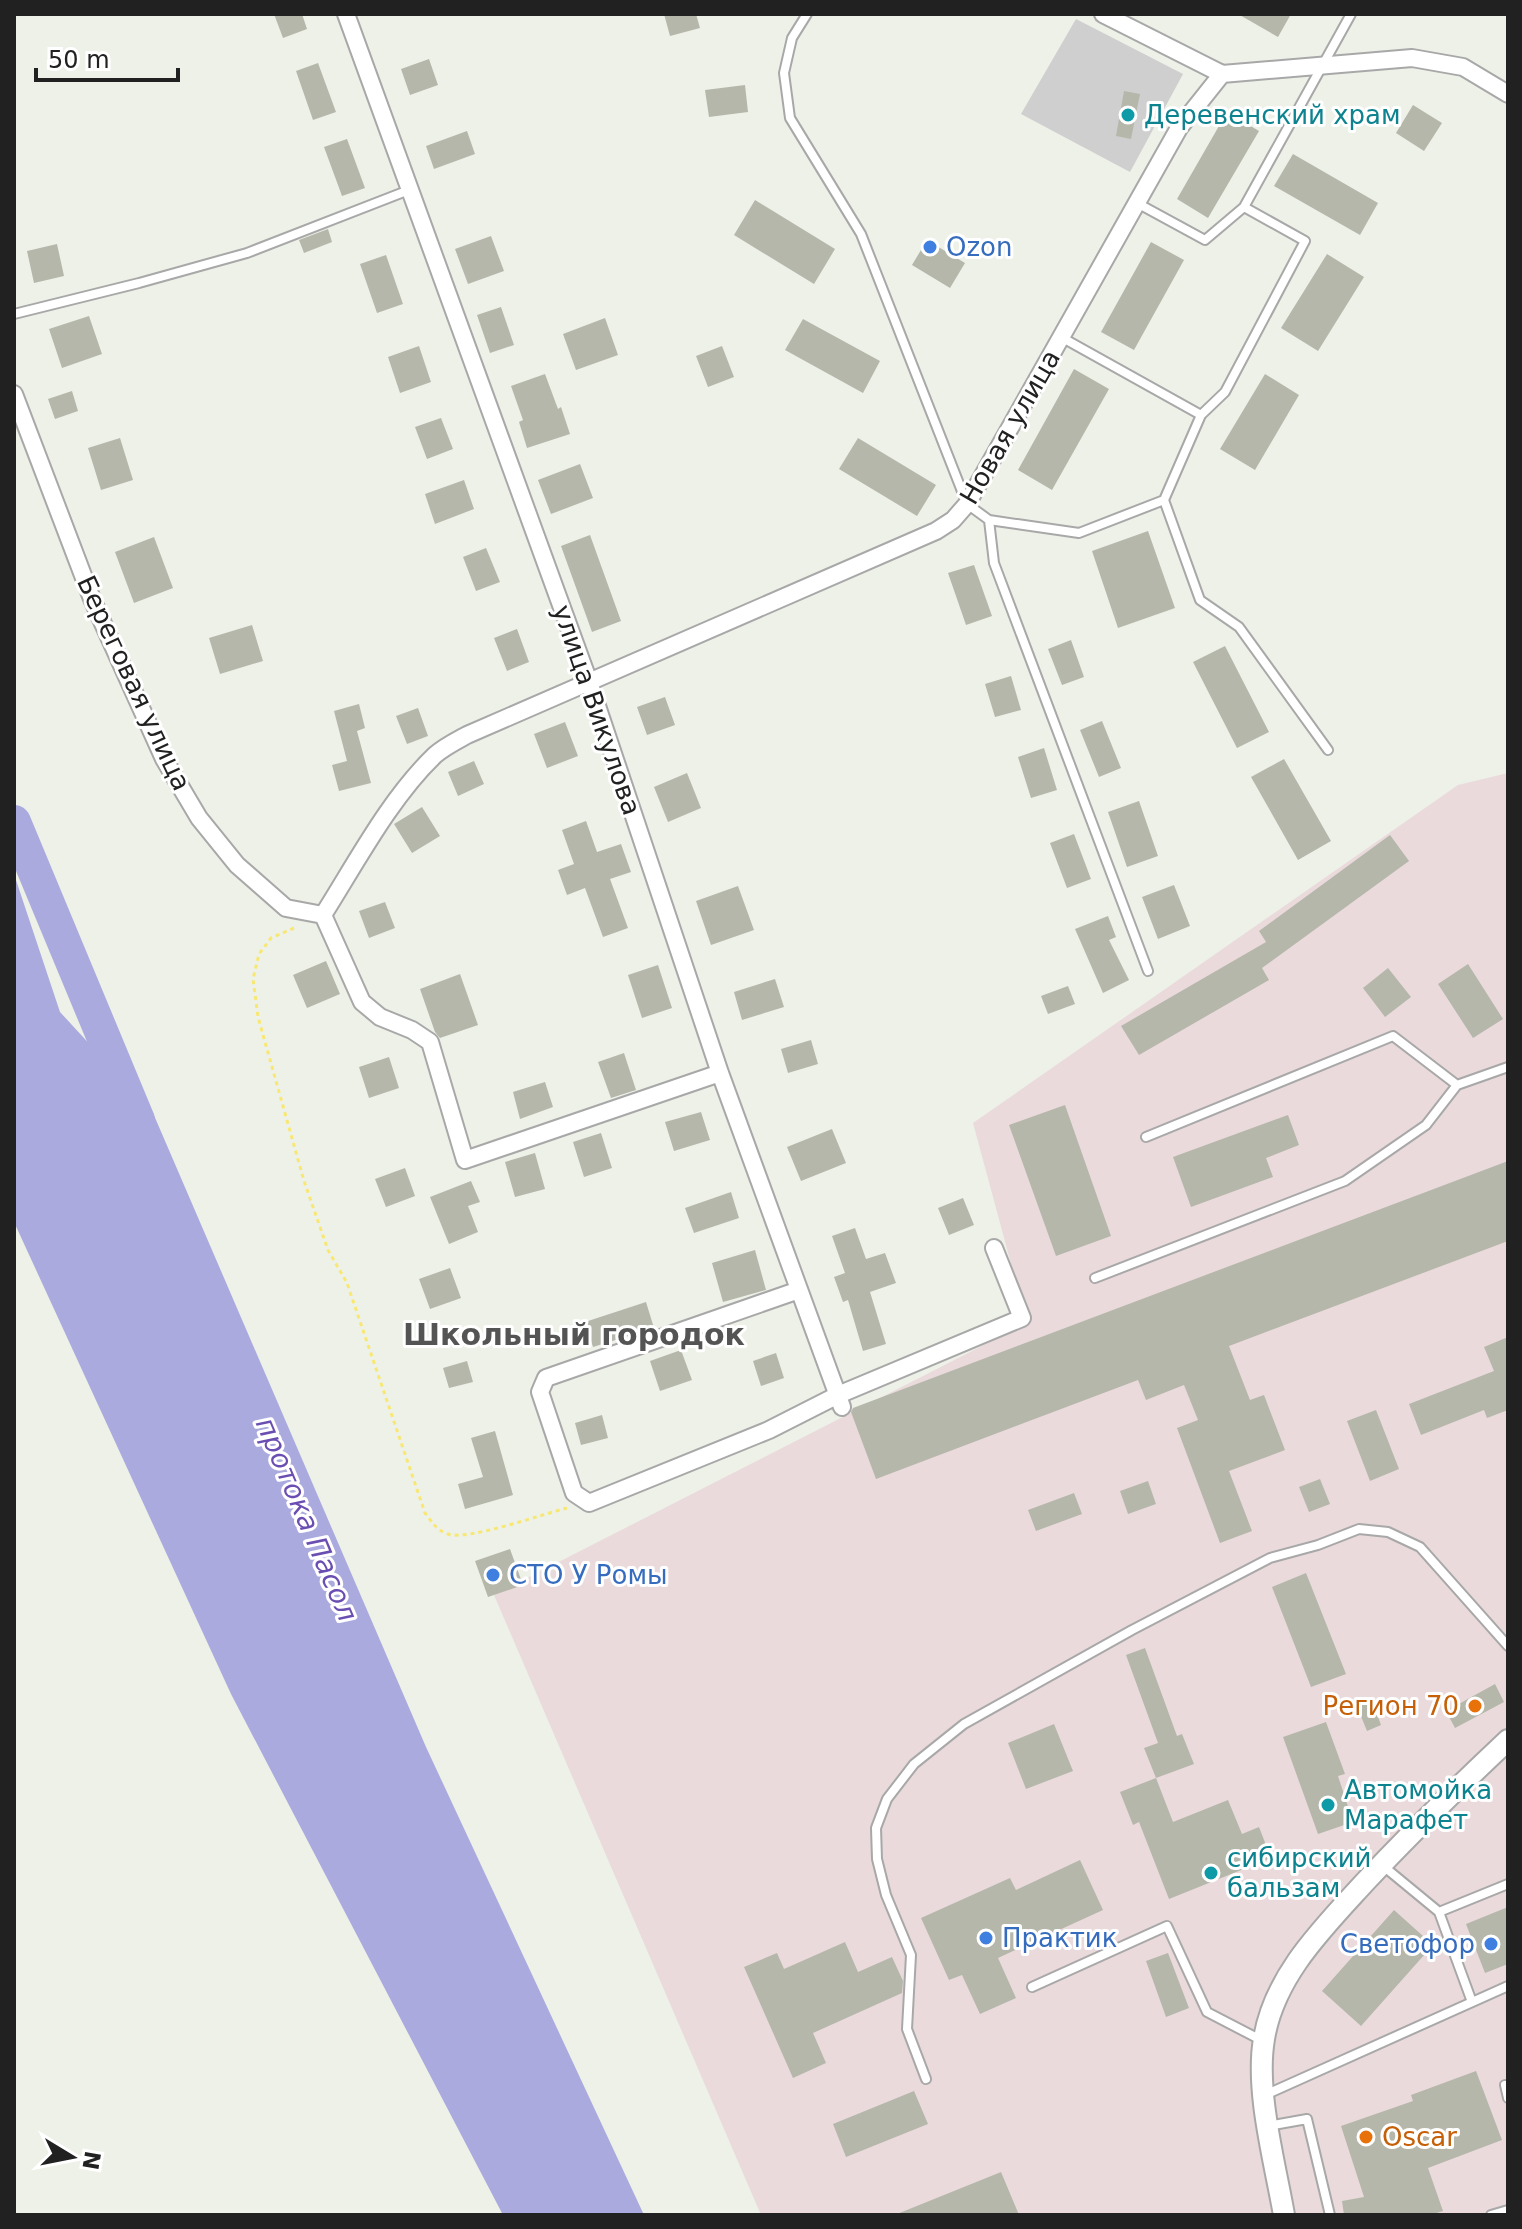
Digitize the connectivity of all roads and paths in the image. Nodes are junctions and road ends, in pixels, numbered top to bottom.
1 (346, 14) edge
2 (807, 14) edge
3 (1103, 14) edge
4 (1347, 15) edge
5 (1324, 65) junction
6 (1222, 74) junction
7 (1508, 94) edge
8 (409, 190) junction
9 (1137, 203) junction
10 (1244, 207) junction
11 (14, 314) edge
12 (1061, 337) junction
13 (14, 394) edge
14 (1201, 415) junction
15 (1164, 500) junction
16 (967, 504) junction
17 (989, 520) junction
18 (589, 682) junction
19 (1328, 750) dead end
20 (323, 915) junction
21 (1148, 971) dead end
22 (1508, 1067) edge
23 (720, 1073) junction
24 (1457, 1085) junction
25 (1146, 1137) dead end
26 (994, 1248) dead end
27 (1095, 1278) dead end
28 (799, 1290) junction
29 (840, 1401) junction
30 (589, 1503) junction
31 (1508, 1646) edge
32 (1508, 1740) edge
33 (1381, 1865) junction
34 (1508, 1884) edge
35 (1439, 1912) junction
36 (1508, 1986) edge
37 (1032, 1987) dead end
38 (1472, 2002) junction
39 (1263, 2041) junction
40 (926, 2079) dead end
41 (1505, 2085) dead end
42 (1265, 2095) junction
43 (1508, 2098) edge
44 (1268, 2126) junction
45 (1508, 2210) edge
46 (1284, 2215) edge
47 (1330, 2215) edge
48 (1491, 2215) edge

1 - 8 street, улица Викулова
2 - 16 lane
3 - 6 street
4 - 5 lane
5 - 6 street
5 - 7 street
5 - 10 lane
6 - 9 street, Новая улица
8 - 11 lane
8 - 18 street, улица Викулова
9 - 10 lane
9 - 12 street, Новая улица
10 - 14 lane
12 - 14 lane
12 - 16 street, Новая улица
13 - 20 street, Береговая улица
14 - 15 lane
15 - 17 lane
15 - 19 lane
16 - 17 lane
16 - 18 street, Новая улица
17 - 21 lane
18 - 20 street, Новая улица
18 - 23 street, улица Викулова
20 - 23 street
20 - 30 path
22 - 24 lane
23 - 28 street, улица Викулова
24 - 25 lane
24 - 27 lane
26 - 29 street
28 - 29 street, улица Викулова
28 - 30 street
29 - 30 street
31 - 40 lane
32 - 33 street
33 - 35 lane
33 - 39 street
34 - 35 lane
35 - 38 lane
36 - 38 lane
37 - 39 lane
38 - 42 lane
39 - 42 street
41 - 43 lane
42 - 44 street
44 - 46 street
44 - 47 lane
45 - 48 lane

